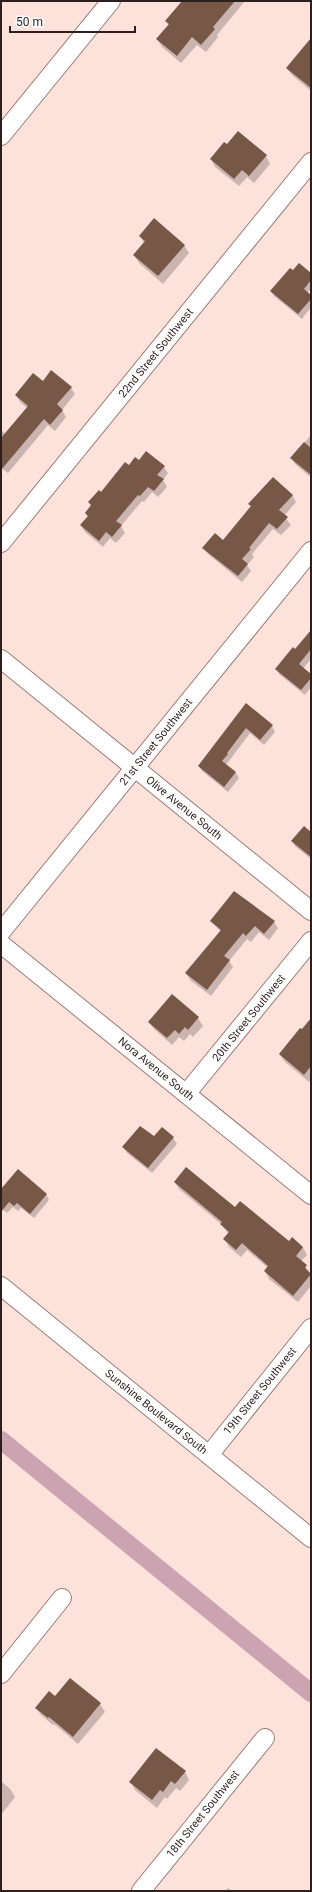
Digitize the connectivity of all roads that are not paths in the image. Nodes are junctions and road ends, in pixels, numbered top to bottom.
1 (111, 1) edge
2 (1, 136) edge
3 (311, 162) edge
4 (1, 543) edge
5 (311, 551) edge
6 (1, 659) edge
7 (135, 768) junction
8 (311, 911) edge
9 (1, 932) edge
10 (311, 941) edge
11 (1, 944) edge
12 (186, 1094) junction
13 (311, 1195) edge
14 (1, 1286) edge
15 (311, 1328) edge
16 (208, 1455) junction
17 (311, 1538) edge
18 (62, 1598) dead end
19 (1, 1674) edge
20 (265, 1738) dead end
21 (141, 1891) edge

1 - 2 street
3 - 4 street, 22nd Street Southwest
5 - 7 street, 21st Street Southwest
6 - 7 street, Olive Avenue South
7 - 8 street, Olive Avenue South
7 - 9 street, 21st Street Southwest
10 - 12 street, 20th Street Southwest
11 - 12 street, Nora Avenue South
12 - 13 street, Nora Avenue South
14 - 16 street, Sunshine Boulevard South
15 - 16 street, 19th Street Southwest
16 - 17 street, Sunshine Boulevard South
18 - 19 street
20 - 21 street, 18th Street Southwest

